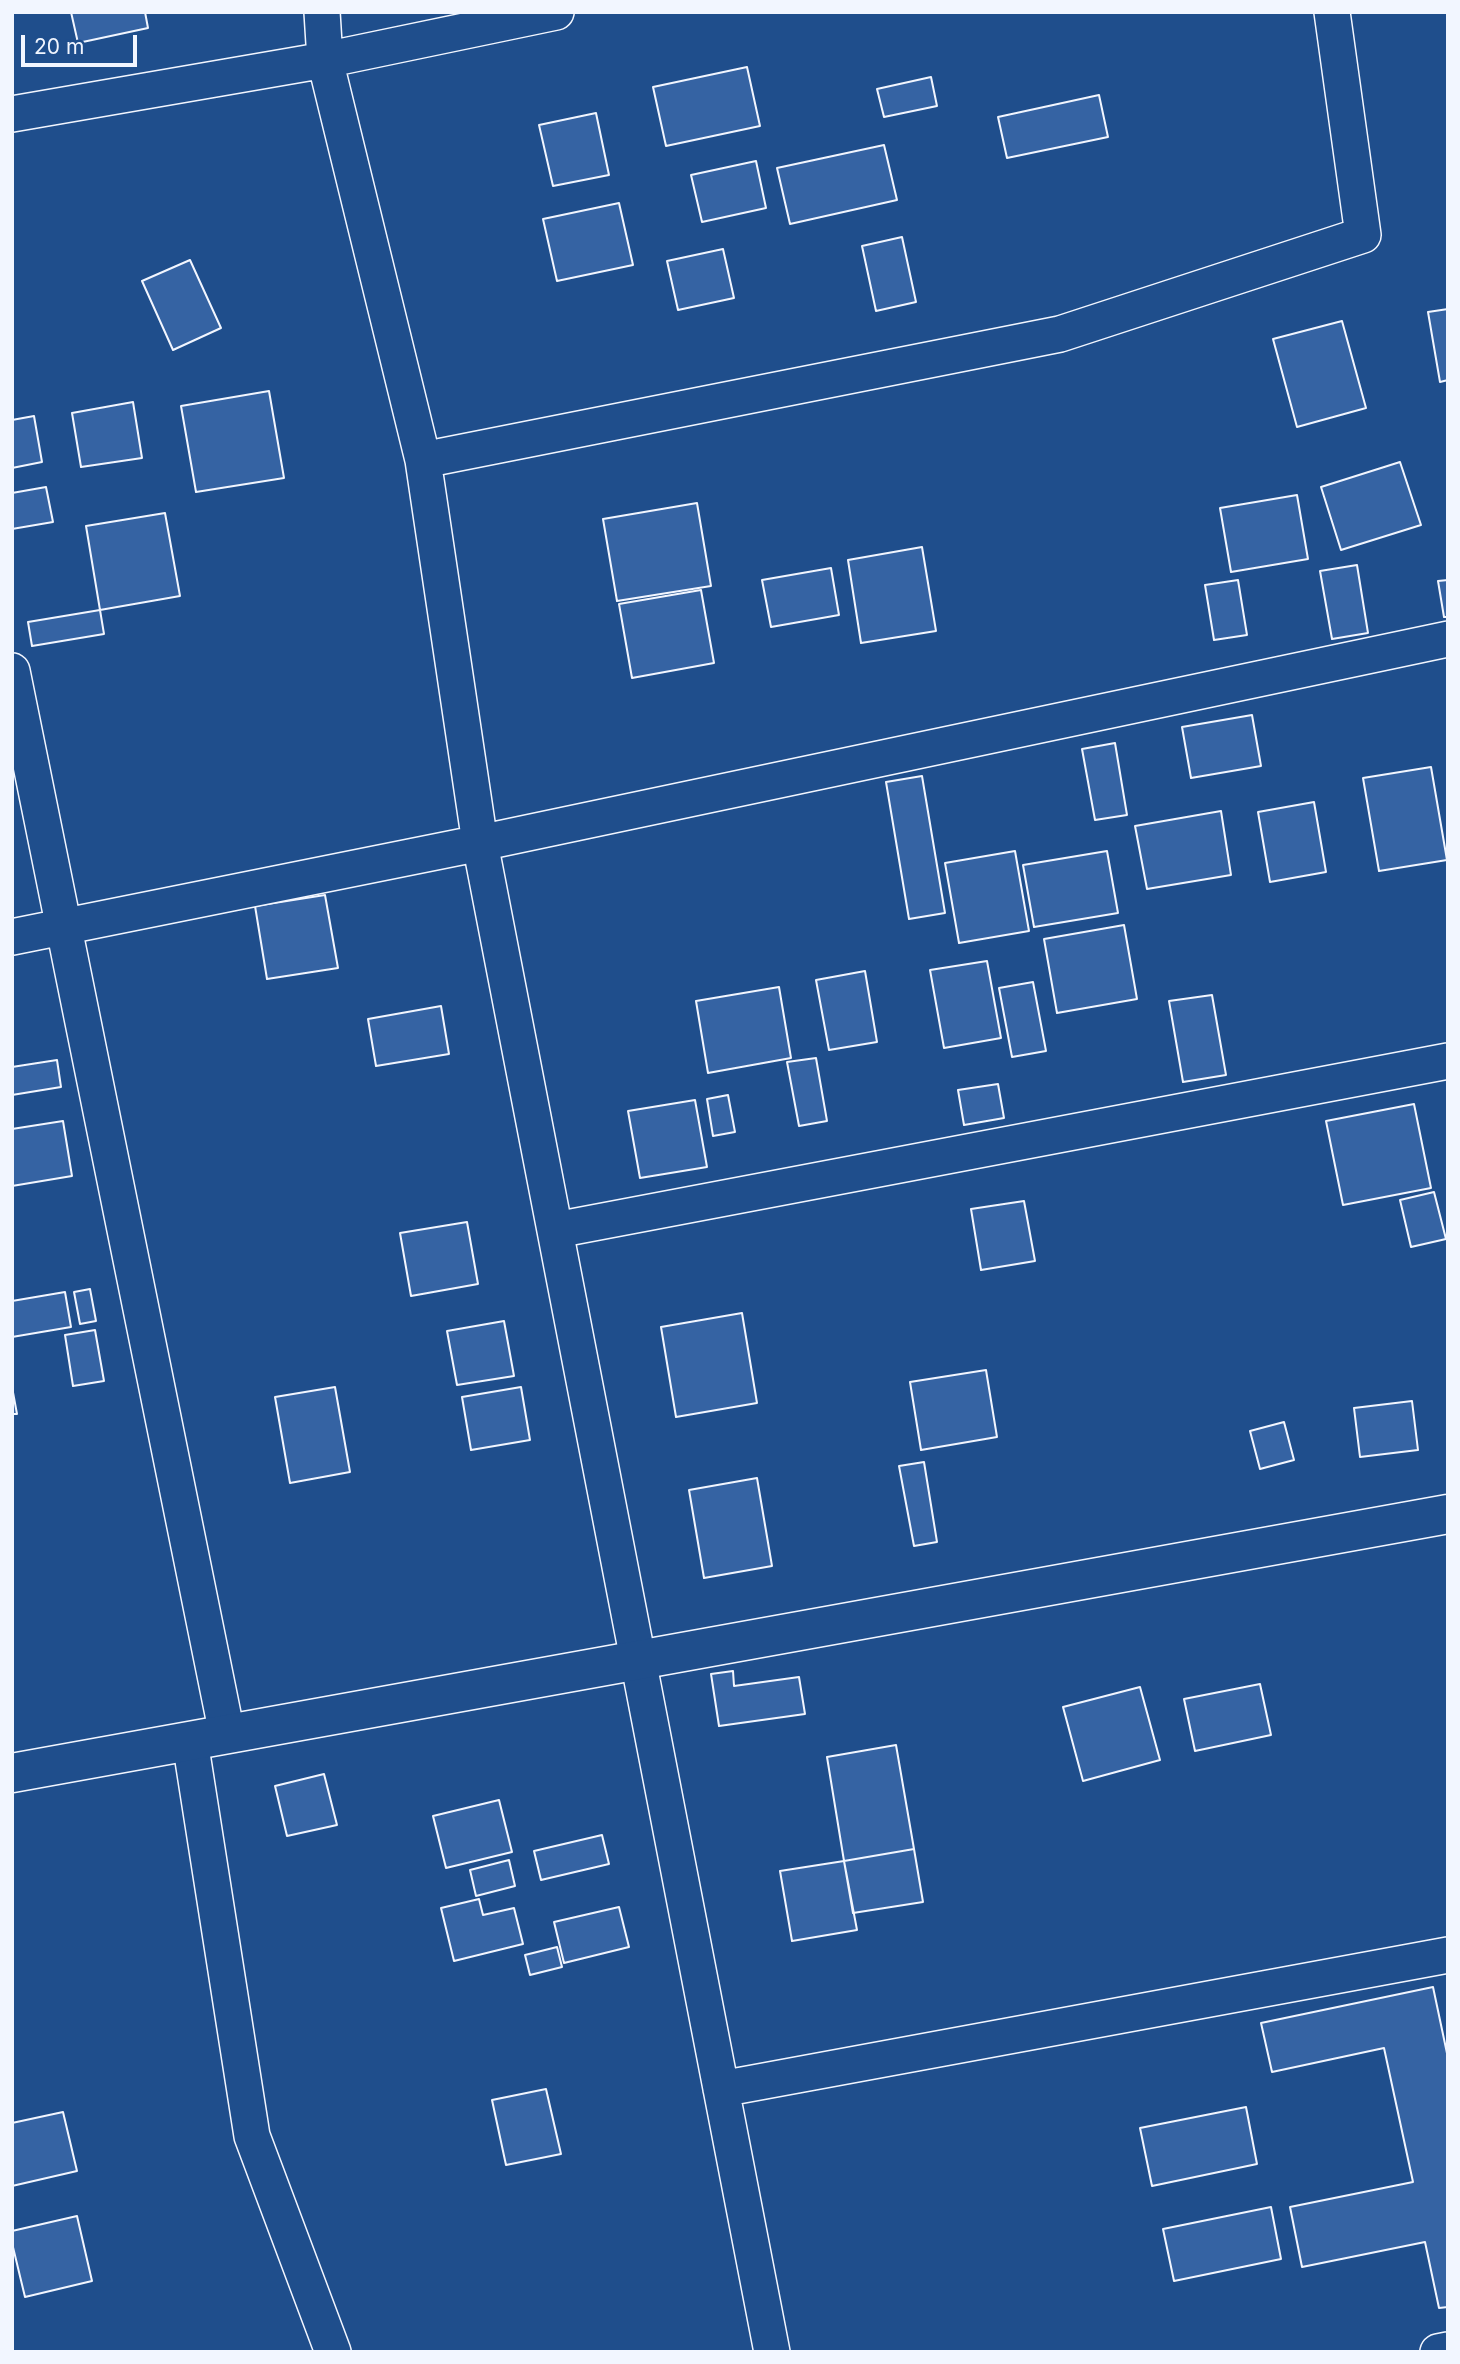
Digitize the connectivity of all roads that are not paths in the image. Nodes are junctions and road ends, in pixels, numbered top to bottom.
1 (322, 12) edge
2 (556, 12) edge
3 (1332, 12) edge
4 (325, 61) junction
5 (12, 114) edge
6 (423, 460) junction
7 (1448, 639) edge
8 (12, 671) edge
9 (480, 843) junction
10 (62, 927) junction
11 (12, 937) edge
12 (1448, 1061) edge
13 (556, 1230) junction
14 (1448, 1514) edge
15 (639, 1659) junction
16 (227, 1734) junction
17 (190, 1741) junction
18 (12, 1773) edge
19 (1448, 1955) edge
20 (721, 2089) junction
21 (1448, 2350) edge
22 (333, 2352) edge
23 (772, 2352) edge
24 (1438, 2352) edge

1 - 4 street
2 - 4 street
3 - 6 street
4 - 5 street
4 - 6 street
6 - 9 street
7 - 9 street
8 - 10 street
9 - 10 street
9 - 13 street
10 - 11 street
10 - 16 street
12 - 13 street
13 - 15 street
14 - 15 street
15 - 16 street
15 - 20 street
16 - 17 street
17 - 18 street
17 - 22 street
19 - 20 street
20 - 23 street
21 - 24 street

